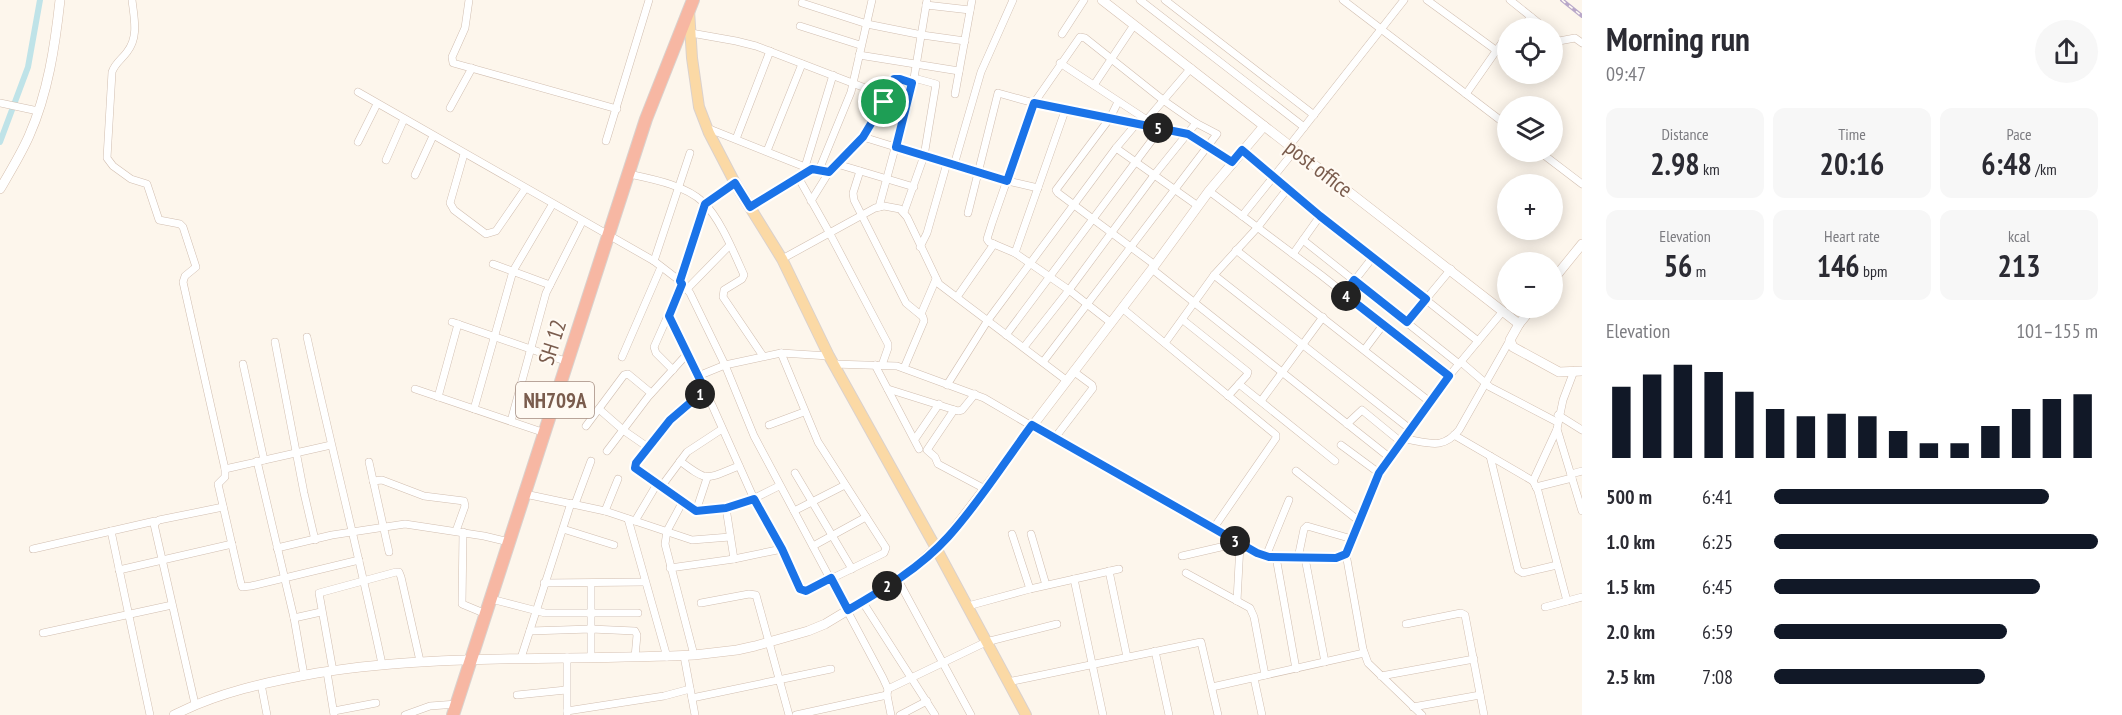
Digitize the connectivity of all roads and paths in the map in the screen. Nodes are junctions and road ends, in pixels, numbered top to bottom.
1 (60, 0) edge
2 (132, 0) edge
3 (469, 0) edge
4 (649, 0) edge
5 (872, 0) edge
6 (972, 0) edge
7 (1013, 0) edge
8 (1084, 0) edge
9 (1102, 0) edge
10 (1140, 0) edge
11 (1165, 0) edge
12 (1343, 0) edge
13 (1404, 0) edge
14 (1427, 0) edge
15 (1510, 0) edge
16 (926, 2) edge
17 (691, 3) edge
18 (802, 3) dead end
19 (970, 10) junction
20 (1531, 16) joint
21 (1533, 18) edge
22 (867, 24) junction
23 (1134, 25) junction
24 (800, 26) dead end
25 (1381, 29) junction
26 (691, 33) junction
27 (1062, 34) dead end
28 (922, 35) junction
29 (1563, 40) edge
30 (965, 41) junction
31 (1582, 43) edge
32 (860, 45) junction
33 (770, 51) junction
34 (1497, 51) joint
35 (859, 55) junction
36 (1110, 59) junction
37 (1060, 63) junction
38 (802, 64) junction
39 (916, 64) junction
40 (472, 68) junction
41 (1191, 68) junction
42 (959, 71) junction
43 (833, 75) junction
44 (913, 80) junction
45 (854, 83) junction
46 (1094, 85) junction
47 (358, 92) dead end
48 (955, 94) dead end
49 (1466, 94) junction
50 (886, 96) junction
51 (1163, 100) junction
52 (1118, 102) junction
53 (3, 103) edge
54 (1034, 103) junction
55 (377, 104) junction
56 (450, 108) dead end
57 (1066, 108) junction
58 (616, 109) junction
59 (35, 110) junction
60 (1314, 115) junction
61 (1110, 118) junction
62 (1497, 118) edge
63 (404, 119) junction
64 (1142, 122) junction
65 (1196, 123) junction
66 (1264, 126) junction
67 (1304, 127) junction
68 (707, 128) junction
69 (1161, 128) junction
70 (1188, 134) junction
71 (433, 136) junction
72 (863, 137) junction
73 (736, 139) junction
74 (606, 141) dead end
75 (358, 142) dead end
76 (1207, 146) junction
77 (896, 147) junction
78 (1116, 148) junction
79 (1292, 148) junction
80 (1242, 150) junction
81 (767, 151) junction
82 (690, 153) dead end
83 (464, 154) junction
84 (924, 156) junction
85 (386, 159) dead end
86 (1135, 161) junction
87 (1232, 162) junction
88 (1553, 162) edge
89 (951, 164) junction
90 (837, 165) junction
91 (812, 169) junction
92 (860, 171) junction
93 (829, 172) junction
94 (979, 173) junction
95 (1155, 174) junction
96 (632, 175) junction
97 (415, 176) dead end
98 (1275, 176) junction
99 (798, 177) junction
100 (886, 179) junction
101 (1007, 181) junction
102 (735, 183) junction
103 (1582, 184) edge
104 (914, 187) junction
105 (1038, 188) junction
106 (1288, 188) junction
107 (0, 189) edge
108 (525, 189) junction
109 (679, 189) junction
110 (1175, 189) junction
111 (1209, 191) junction
112 (811, 201) junction
113 (705, 204) junction
114 (552, 205) junction
115 (1074, 206) junction
116 (1198, 206) junction
117 (750, 207) junction
118 (879, 207) junction
119 (904, 212) junction
120 (968, 213) dead end
121 (861, 216) junction
122 (1242, 216) junction
123 (1320, 216) junction
124 (1093, 218) junction
125 (582, 222) junction
126 (1257, 228) junction
127 (830, 232) junction
128 (1112, 232) junction
129 (612, 238) junction
130 (1303, 240) junction
131 (994, 244) junction
132 (1582, 244) edge
133 (729, 246) junction
134 (920, 247) junction
135 (1131, 247) junction
136 (1236, 250) junction
137 (1016, 253) junction
138 (1293, 254) junction
139 (1373, 257) junction
140 (782, 259) junction
141 (654, 261) junction
142 (1030, 263) junction
143 (493, 264) dead end
144 (661, 267) junction
145 (1153, 267) junction
146 (1563, 267) edge
147 (1451, 269) junction
148 (513, 271) junction
149 (1214, 275) junction
150 (1051, 276) junction
151 (936, 279) junction
152 (1354, 280) junction
153 (550, 285) junction
154 (683, 285) junction
155 (1069, 290) junction
156 (1344, 294) junction
157 (957, 297) junction
158 (1426, 299) junction
159 (1088, 304) junction
160 (1194, 304) junction
161 (1497, 306) edge
162 (1122, 308) junction
163 (921, 314) junction
164 (669, 316) junction
165 (1323, 317) junction
166 (1497, 318) edge
167 (1512, 318) edge
168 (1524, 318) edge
169 (988, 320) junction
170 (1183, 320) junction
171 (1110, 322) junction
172 (1407, 322) junction
173 (1519, 324) junction
174 (1383, 325) junction
175 (1006, 335) junction
176 (495, 336) junction
177 (307, 337) dead end
178 (1478, 340) junction
179 (1510, 340) junction
180 (275, 342) dead end
181 (1165, 343) junction
182 (1302, 344) junction
183 (1024, 347) junction
184 (531, 348) junction
185 (1365, 349) junction
186 (688, 353) junction
187 (781, 353) junction
188 (763, 356) junction
189 (622, 357) dead end
190 (831, 360) junction
191 (568, 362) junction
192 (1043, 362) junction
193 (1460, 363) junction
194 (243, 364) dead end
195 (725, 365) junction
196 (879, 365) junction
197 (904, 368) junction
198 (673, 370) junction
199 (1578, 371) edge
200 (1073, 372) junction
201 (1282, 373) junction
202 (698, 376) junction
203 (1449, 376) junction
204 (1066, 380) junction
205 (1484, 383) junction
206 (1239, 384) junction
207 (947, 385) junction
208 (415, 389) dead end
209 (888, 389) junction
210 (705, 390) junction
211 (651, 393) junction
212 (975, 394) junction
213 (1228, 396) junction
214 (438, 397) junction
215 (1261, 401) junction
216 (1430, 402) junction
217 (939, 405) junction
218 (474, 409) junction
219 (600, 409) junction
220 (954, 410) junction
221 (804, 412) junction
222 (511, 421) junction
223 (1557, 422) junction
224 (1347, 424) junction
225 (769, 425) dead end
226 (1032, 425) junction
227 (586, 426) dead end
228 (722, 429) junction
229 (1410, 429) junction
230 (623, 430) junction
231 (1582, 430) edge
232 (545, 433) junction
233 (1454, 435) junction
234 (915, 439) junction
235 (1054, 439) junction
236 (1402, 440) junction
237 (1341, 444) dead end
238 (331, 445) junction
239 (649, 448) junction
240 (919, 449) dead end
241 (607, 451) dead end
242 (296, 453) junction
243 (1490, 456) junction
244 (1389, 457) junction
245 (591, 460) dead end
246 (680, 460) junction
247 (261, 461) junction
248 (1335, 461) dead end
249 (369, 462) dead end
250 (739, 466) junction
251 (225, 469) junction
252 (1296, 471) dead end
253 (1582, 471) edge
254 (795, 473) dead end
255 (1379, 473) junction
256 (1571, 476) junction
257 (707, 478) junction
258 (618, 479) dead end
259 (373, 482) junction
260 (845, 484) junction
261 (1534, 484) junction
262 (659, 485) junction
263 (779, 486) junction
264 (985, 489) junction
265 (528, 495) junction
266 (754, 499) junction
267 (1289, 500) dead end
268 (812, 501) junction
269 (682, 502) junction
270 (573, 504) junction
271 (224, 507) junction
272 (726, 508) junction
273 (605, 511) junction
274 (696, 511) junction
275 (794, 511) junction
276 (1582, 511) edge
277 (866, 517) junction
278 (632, 520) junction
279 (155, 521) junction
280 (1359, 521) junction
281 (382, 527) junction
282 (563, 529) junction
283 (1213, 529) junction
284 (111, 531) junction
285 (667, 531) junction
286 (352, 532) junction
287 (459, 532) junction
288 (1012, 534) dead end
289 (1031, 534) dead end
290 (832, 536) junction
291 (730, 537) junction
292 (1352, 539) junction
293 (315, 540) junction
294 (509, 542) junction
295 (1239, 543) junction
296 (232, 544) junction
297 (614, 545) dead end
298 (813, 546) junction
299 (277, 548) junction
300 (936, 548) junction
301 (33, 549) dead end
302 (782, 549) junction
303 (389, 552) dead end
304 (1346, 554) junction
305 (1182, 556) dead end
306 (1266, 556) junction
307 (1276, 557) junction
308 (1301, 558) junction
309 (734, 559) junction
310 (161, 560) junction
311 (359, 560) junction
312 (1557, 565) junction
313 (670, 568) junction
314 (852, 569) junction
315 (1119, 569) dead end
316 (120, 570) junction
317 (1109, 571) junction
318 (1186, 573) dead end
319 (285, 578) junction
320 (831, 578) junction
321 (1074, 579) junction
322 (364, 580) junction
323 (898, 580) junction
324 (645, 582) junction
325 (544, 583) junction
326 (591, 584) junction
327 (1046, 585) junction
328 (1030, 589) junction
329 (1582, 597) edge
330 (494, 600) junction
331 (862, 601) junction
332 (1237, 601) junction
333 (1567, 601) junction
334 (701, 603) dead end
335 (172, 605) junction
336 (968, 606) junction
337 (1545, 607) dead end
338 (848, 610) junction
339 (321, 612) junction
340 (536, 612) junction
341 (129, 613) junction
342 (591, 613) junction
343 (638, 613) dead end
344 (486, 614) junction
345 (294, 618) junction
346 (1058, 624) dead end
347 (1406, 624) dead end
348 (591, 629) junction
349 (530, 631) junction
350 (43, 633) dead end
351 (769, 642) junction
352 (986, 642) junction
353 (1155, 651) junction
354 (1364, 653) junction
355 (689, 655) junction
356 (567, 657) junction
357 (591, 657) junction
358 (635, 657) junction
359 (667, 657) junction
360 (1127, 657) junction
361 (521, 658) junction
362 (474, 659) junction
363 (1474, 659) junction
364 (420, 661) junction
365 (1325, 662) junction
366 (943, 663) junction
367 (382, 664) junction
368 (1093, 664) junction
369 (831, 669) dead end
370 (1296, 669) junction
371 (330, 671) junction
372 (304, 675) junction
373 (1265, 675) junction
374 (1381, 676) junction
375 (1254, 678) junction
376 (780, 679) junction
377 (911, 679) junction
378 (1008, 682) junction
379 (261, 684) junction
380 (1212, 687) junction
381 (690, 689) junction
382 (566, 690) junction
383 (887, 692) junction
384 (517, 695) dead end
385 (1480, 695) junction
386 (692, 698) junction
387 (927, 701) junction
388 (376, 703) dead end
389 (195, 704) junction
390 (1413, 707) junction
391 (456, 711) edge
392 (334, 713) edge
393 (567, 713) edge
394 (150, 715) edge
395 (174, 715) edge
396 (267, 715) edge
397 (405, 715) edge
398 (695, 715) edge
399 (789, 715) edge
400 (796, 715) edge
401 (891, 715) edge
402 (900, 715) edge
403 (935, 715) edge
404 (971, 715) edge
405 (1026, 715) edge
406 (1103, 715) edge
407 (1169, 715) edge
408 (1218, 715) edge
409 (1262, 715) edge
410 (1422, 715) edge
411 (1484, 715) edge

1 - 59 street
2 - 251 street
3 - 40 street
4 - 58 street
5 - 22 street
6 - 19 street
7 - 89 street
8 - 27 street
9 - 23 street, post office
10 - 67 street
11 - 60 street
12 - 25 street
13 - 25 street
14 - 34 street
15 - 20 street
16 - 19 street
16 - 28 street
17 - 26 main road
17 - 96 highway, SH 12 / NH709A
18 - 22 street
19 - 30 street
20 - 21 street
22 - 28 street
22 - 32 street
23 - 36 street
23 - 41 street, post office
24 - 32 street
25 - 49 street
25 - 60 street
26 - 33 street
26 - 68 main road
28 - 30 street
28 - 39 street
29 - 31 street
30 - 42 street
32 - 35 street
33 - 38 street
33 - 73 street
34 - 49 street
35 - 39 street
35 - 45 street
36 - 37 street
36 - 46 street
36 - 51 street
37 - 46 street
37 - 54 street
38 - 43 street
38 - 81 street
39 - 42 street
39 - 44 street
40 - 56 street
40 - 58 street
41 - 51 street
41 - 66 street, post office
42 - 48 street
43 - 45 street
43 - 91 street
44 - 50 street
44 - 77 street
44 - 84 street
45 - 50 street
45 - 91 street
46 - 52 street
47 - 55 street
49 - 62 street
50 - 72 street
51 - 64 street
51 - 65 street
52 - 61 street
52 - 64 street
53 - 59 street
54 - 57 street
54 - 94 street
54 - 101 street
55 - 63 street
55 - 75 street
57 - 61 street
57 - 105 street
58 - 74 street
59 - 107 street
60 - 67 street
61 - 64 street
61 - 115 street
63 - 71 street
63 - 85 street
64 - 69 street
64 - 78 street
65 - 70 street
65 - 76 street
66 - 79 street, post office
66 - 80 street
67 - 79 street
68 - 73 street
68 - 102 main road
69 - 70 street
69 - 86 street
70 - 76 street
70 - 95 street
71 - 83 street
71 - 97 street
72 - 77 street
72 - 90 street
73 - 81 street
76 - 87 street
76 - 110 street
77 - 84 street
77 - 100 street
78 - 86 street
78 - 115 street
79 - 98 street
79 - 147 street, post office
80 - 87 street
80 - 98 street
81 - 91 street
82 - 109 street
83 - 108 street
83 - 108 street
84 - 89 street
84 - 104 street
86 - 95 street
86 - 124 street
87 - 111 street
88 - 103 street
89 - 94 street
89 - 134 street
90 - 92 street
90 - 93 street
91 - 93 street
91 - 99 street
92 - 100 street
92 - 121 street
93 - 112 street
94 - 101 street
94 - 120 street
95 - 110 street
95 - 128 street
96 - 109 street
96 - 129 highway, SH 12 / NH709A
98 - 106 street
98 - 122 street
99 - 112 street
99 - 117 street
100 - 104 street
100 - 118 street
101 - 105 street
101 - 131 street
102 - 113 street
102 - 117 main road
104 - 119 street
105 - 137 street
106 - 123 street
106 - 126 street
108 - 114 street
109 - 113 street
109 - 141 street
110 - 116 street
110 - 135 street
111 - 116 street
111 - 122 street
112 - 127 street
113 - 133 street
113 - 154 street
114 - 125 street
114 - 148 street
115 - 124 street
115 - 142 street
116 - 145 street
117 - 140 main road
118 - 119 street
118 - 121 street
119 - 134 street
121 - 127 street
121 - 163 street
122 - 126 street
123 - 130 street
123 - 139 street
124 - 128 street
124 - 150 street
125 - 129 street
125 - 153 street
126 - 136 street
126 - 138 street
127 - 140 street
127 - 196 street
128 - 135 street
128 - 155 street
129 - 141 street
129 - 191 highway, SH 12 / NH709A
129 - 265 highway, SH 12 / NH709A
130 - 138 street
130 - 152 street
131 - 137 street
131 - 157 street
132 - 146 street
133 - 154 street
133 - 188 street
134 - 151 street
135 - 145 street
135 - 159 street
136 - 149 street
136 - 165 street
137 - 142 street
138 - 156 street
139 - 152 street
139 - 158 street
140 - 190 main road
141 - 144 street
142 - 150 street
142 - 169 street
143 - 148 street
144 - 154 street
144 - 189 street
145 - 160 street
145 - 162 street
147 - 158 street
147 - 161 street, post office
148 - 153 street
148 - 176 street
149 - 160 street
149 - 182 street
150 - 155 street
150 - 175 street
151 - 157 street
151 - 163 street
152 - 156 street
152 - 172 street
153 - 184 street
154 - 164 street
154 - 195 street
155 - 159 street
155 - 183 street
156 - 174 street
157 - 169 street
158 - 172 street
158 - 178 street
159 - 171 street
159 - 192 street
160 - 170 street
160 - 201 street
162 - 171 street
162 - 181 street
163 - 197 street
164 - 186 street
164 - 198 street
165 - 182 street
165 - 185 street
166 - 178 street
167 - 173 street, post office
168 - 173 street
169 - 175 street
169 - 207 street
170 - 181 street
170 - 206 street
171 - 200 street
172 - 193 street
173 - 179 street
174 - 185 street
174 - 203 street
175 - 183 street
176 - 184 street
176 - 214 street
176 - 218 street
177 - 238 street
178 - 193 street
179 - 199 street
179 - 205 street
180 - 242 street
181 - 213 street
182 - 201 street
182 - 229 street
183 - 192 street
184 - 191 street
184 - 222 street
185 - 216 street
186 - 198 street
186 - 202 street
187 - 188 street
187 - 190 street
187 - 221 street
188 - 195 street
190 - 196 street
190 - 300 main road
191 - 232 highway, SH 12 / NH709A
192 - 204 street
193 - 203 street
193 - 205 street
194 - 247 street
195 - 202 street
195 - 263 street
196 - 197 street
196 - 209 street
197 - 207 street
198 - 211 street
199 - 223 street
200 - 204 street
200 - 235 street
201 - 215 street
201 - 224 street
202 - 210 street
203 - 216 street
204 - 226 street
205 - 223 street
205 - 233 street
206 - 213 street
206 - 215 street
207 - 212 street
208 - 214 street
209 - 217 street
209 - 234 street
210 - 228 street
210 - 239 street
211 - 219 street
211 - 230 street
212 - 220 street
212 - 226 street
213 - 283 street
214 - 218 street
215 - 248 street
216 - 229 street
217 - 220 street
217 - 234 street
218 - 222 street
219 - 227 street
219 - 230 street
220 - 264 street
221 - 225 street
221 - 260 street
222 - 232 street
223 - 231 street
223 - 256 street
223 - 261 street
224 - 236 street
224 - 244 street
226 - 235 street
226 - 264 street
228 - 246 street
228 - 250 street
229 - 236 street
230 - 239 street
230 - 241 street
232 - 265 highway, SH 12 / NH709A
233 - 236 street
233 - 243 street
234 - 240 street
235 - 283 street
236 - 244 street
237 - 255 street
238 - 242 street
238 - 286 street
239 - 262 street
242 - 247 street
242 - 293 street
243 - 261 street
243 - 312 street
244 - 255 street
245 - 270 street
246 - 257 street
246 - 262 street
247 - 251 street
247 - 299 street
249 - 259 street
250 - 257 street
250 - 266 street
251 - 271 street
252 - 280 street
253 - 256 street
254 - 268 street
255 - 280 street
256 - 261 street
256 - 276 street
257 - 274 street
258 - 273 street
259 - 281 street
259 - 287 street
260 - 268 street
260 - 277 street
261 - 312 street
262 - 269 street
262 - 278 street
263 - 266 street
263 - 275 street
264 - 300 street
265 - 270 street
265 - 294 highway, SH 12 / NH709A
265 - 330 highway, SH 12 / NH709A
266 - 272 street
266 - 302 street
267 - 306 street
268 - 275 street
268 - 290 street
269 - 274 street
269 - 285 street
270 - 273 street
270 - 282 street
271 - 279 street
271 - 296 street
272 - 274 street
272 - 291 street
273 - 278 street
275 - 298 street
277 - 290 street
277 - 314 street
278 - 285 street
278 - 324 street
279 - 284 street
279 - 310 street
280 - 292 street
281 - 286 street
281 - 287 street
281 - 303 street
282 - 297 street
282 - 325 street
283 - 295 street
284 - 301 street
284 - 316 street
285 - 291 street
285 - 313 street
286 - 293 street
286 - 311 street
287 - 294 street
287 - 344 street
288 - 328 street
289 - 327 street
290 - 298 street
290 - 314 street
291 - 309 street
292 - 304 street
292 - 308 street
293 - 299 street
294 - 330 highway, SH 12 / NH709A
295 - 305 street
295 - 306 street
295 - 332 street
296 - 310 street
296 - 319 street
298 - 320 street
299 - 319 street
300 - 323 street
300 - 336 main road
302 - 309 street
302 - 320 street
304 - 308 street
304 - 354 street
306 - 307 street
307 - 308 street
307 - 370 street
308 - 365 street
309 - 313 street
310 - 316 street
310 - 335 street
311 - 319 street
311 - 322 street
312 - 333 street
313 - 355 street
314 - 320 street
315 - 317 street
316 - 341 street
317 - 321 street
317 - 360 street
318 - 332 street
319 - 345 street
320 - 338 street
321 - 327 street
321 - 368 street
322 - 339 street
322 - 364 street
322 - 367 street
323 - 331 street
323 - 366 street
324 - 326 street
324 - 359 street
325 - 326 street
325 - 340 street
326 - 342 street
327 - 328 street
328 - 336 street
329 - 333 street
330 - 340 street
330 - 344 highway, SH 12 / NH709A
330 - 362 highway, SH 12 / NH709A
331 - 338 street
331 - 377 street
332 - 373 street
333 - 337 street
334 - 351 street
335 - 341 street
335 - 389 street
336 - 352 main road
338 - 351 street
338 - 383 street
339 - 345 street
339 - 371 street
340 - 342 street
340 - 349 street
341 - 350 street
341 - 394 street
342 - 343 street
342 - 348 street
344 - 362 highway, SH 12 / NH709A
345 - 372 street
346 - 352 street
347 - 363 street
348 - 349 street
348 - 357 street
348 - 358 street
349 - 361 street
351 - 355 street
351 - 376 street
352 - 366 street
352 - 378 main road
353 - 360 street
353 - 380 street
353 - 407 street
354 - 365 street
354 - 374 street
355 - 359 street
355 - 381 street
356 - 357 street
356 - 361 street
356 - 382 street
357 - 358 street
358 - 359 street
360 - 368 street
361 - 362 street
362 - 364 street
362 - 391 highway, SH 12 / NH709A
363 - 374 street
363 - 385 street
364 - 367 street
365 - 370 street
366 - 377 street
366 - 404 street
367 - 371 street
368 - 378 street
368 - 406 street
369 - 376 street
370 - 373 street
371 - 372 street
371 - 392 street
372 - 379 street
373 - 375 street
374 - 390 street
375 - 380 street
375 - 409 street
376 - 386 street
376 - 399 street
377 - 383 street
377 - 387 street
378 - 405 main road
379 - 389 street
379 - 396 street
380 - 408 street
381 - 386 street
381 - 393 street
382 - 384 street
382 - 393 street
383 - 400 street
383 - 401 street
385 - 390 street
385 - 411 street
386 - 398 street
387 - 402 street
387 - 403 street
388 - 392 street
389 - 395 street
390 - 410 street
391 - 397 street

